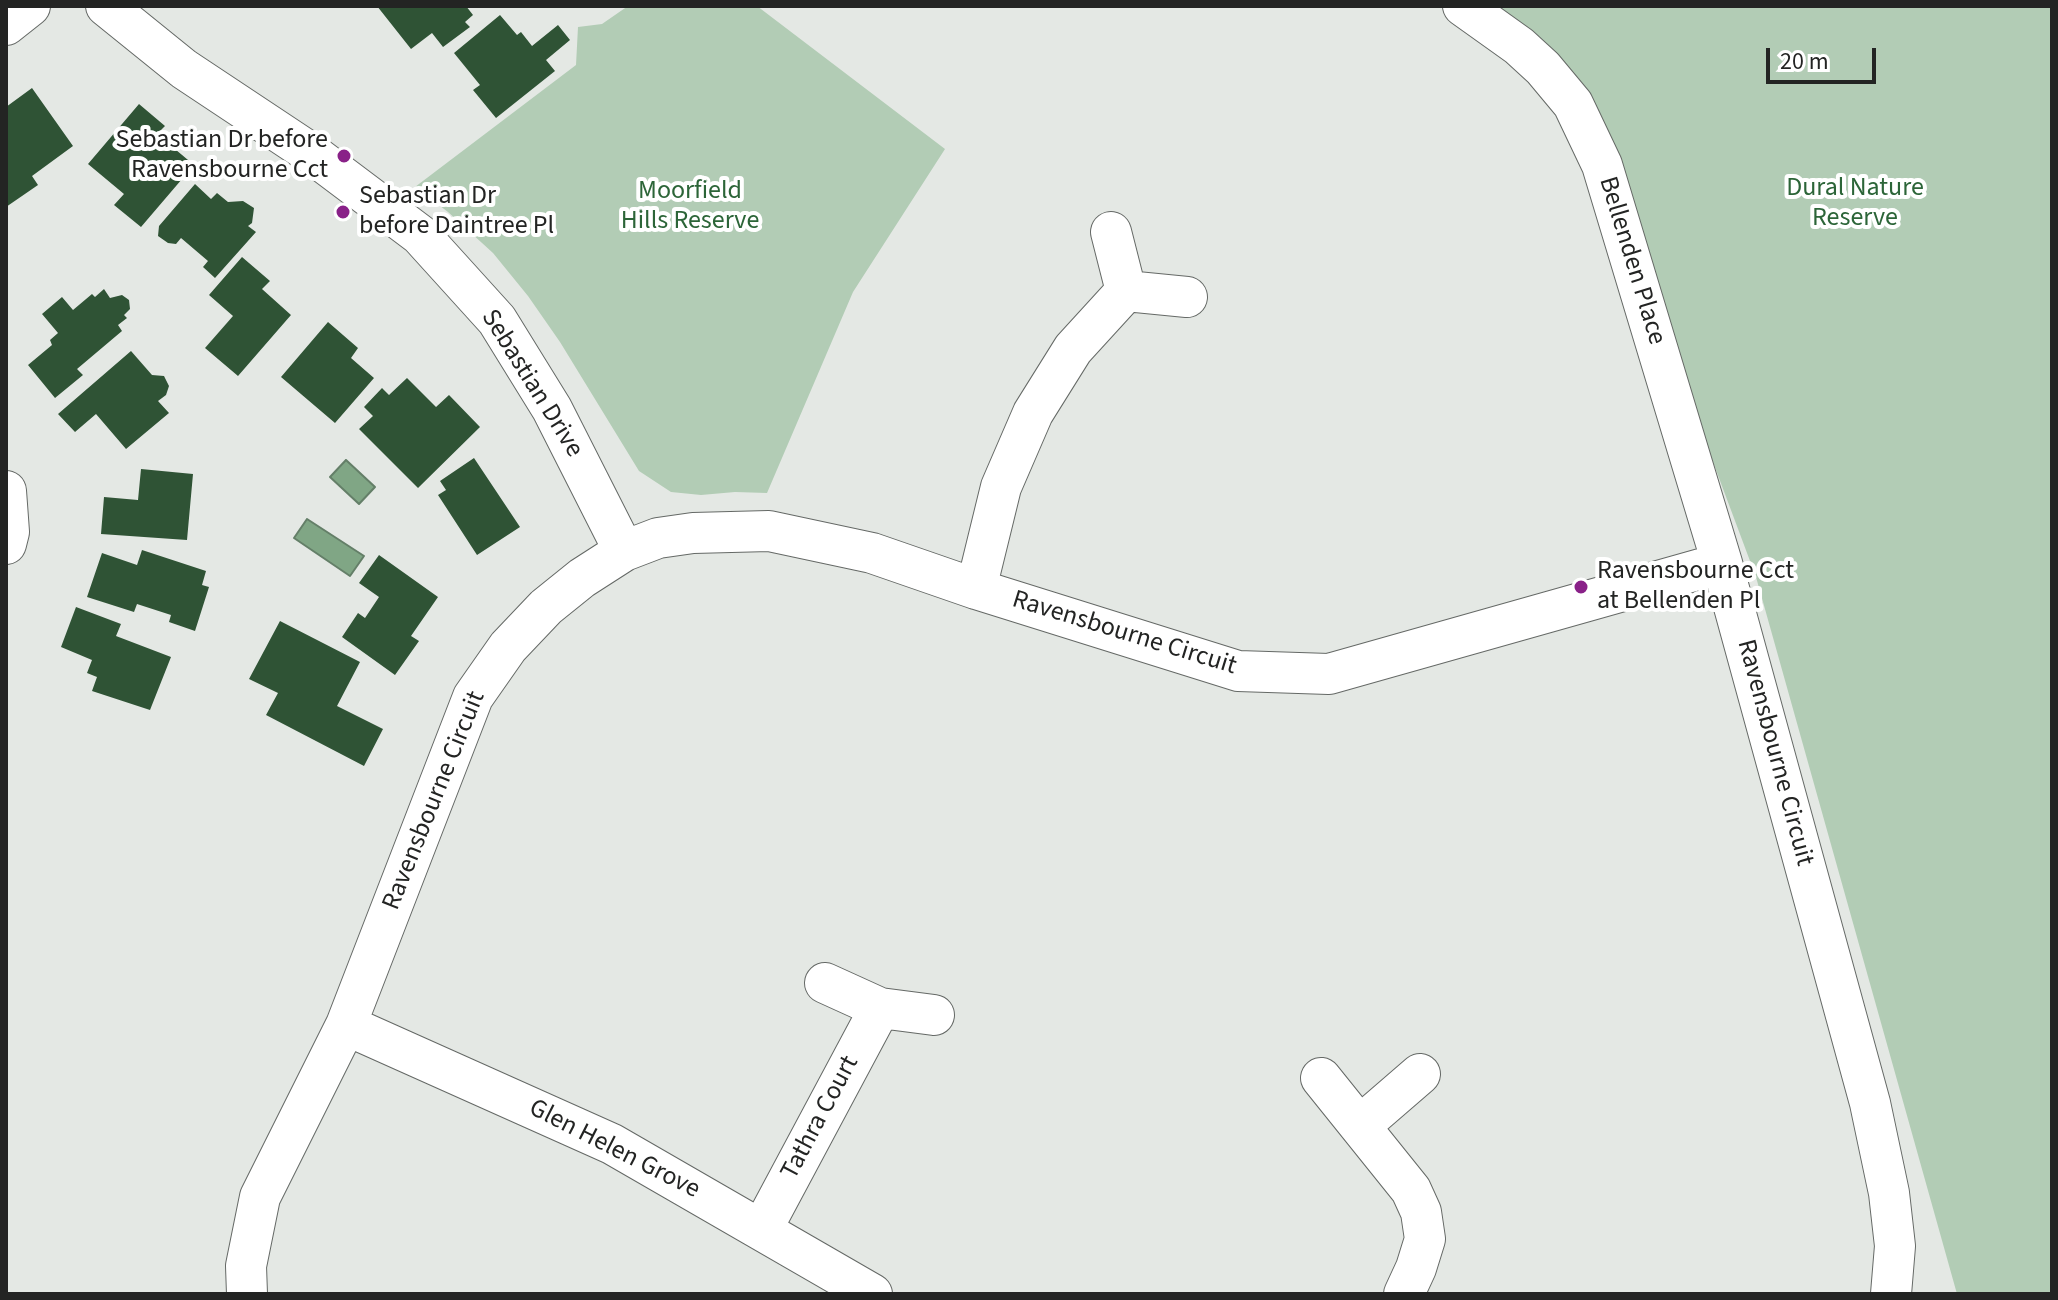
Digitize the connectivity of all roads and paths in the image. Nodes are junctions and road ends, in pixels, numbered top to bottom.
1 (30, 6) edge
2 (106, 6) edge
3 (1463, 6) edge
4 (6, 25) edge
5 (1111, 232) dead end
6 (1126, 291) junction
7 (1187, 297) dead end
8 (6, 491) edge
9 (6, 544) edge
10 (624, 551) junction
11 (1722, 563) junction
12 (976, 589) junction
13 (825, 983) dead end
14 (880, 1008) junction
15 (934, 1015) dead end
16 (346, 1025) junction
17 (1420, 1074) dead end
18 (1321, 1078) dead end
19 (1361, 1125) junction
20 (762, 1229) junction
21 (247, 1294) edge
22 (872, 1294) edge
23 (1404, 1294) edge
24 (1891, 1294) edge

1 - 4 street
2 - 10 street, Sebastian Drive
3 - 11 street, Bellenden Place
5 - 6 street
6 - 7 street
6 - 12 street
8 - 9 street
10 - 12 street, Ravensbourne Circuit
10 - 16 street, Ravensbourne Circuit
11 - 12 street, Ravensbourne Circuit
11 - 24 street, Ravensbourne Circuit
13 - 14 street
14 - 15 street
14 - 20 street, Tathra Court
16 - 20 street, Glen Helen Grove
16 - 21 street, Ravensbourne Circuit
17 - 19 street
18 - 19 street
19 - 23 street
20 - 22 street, Glen Helen Grove

